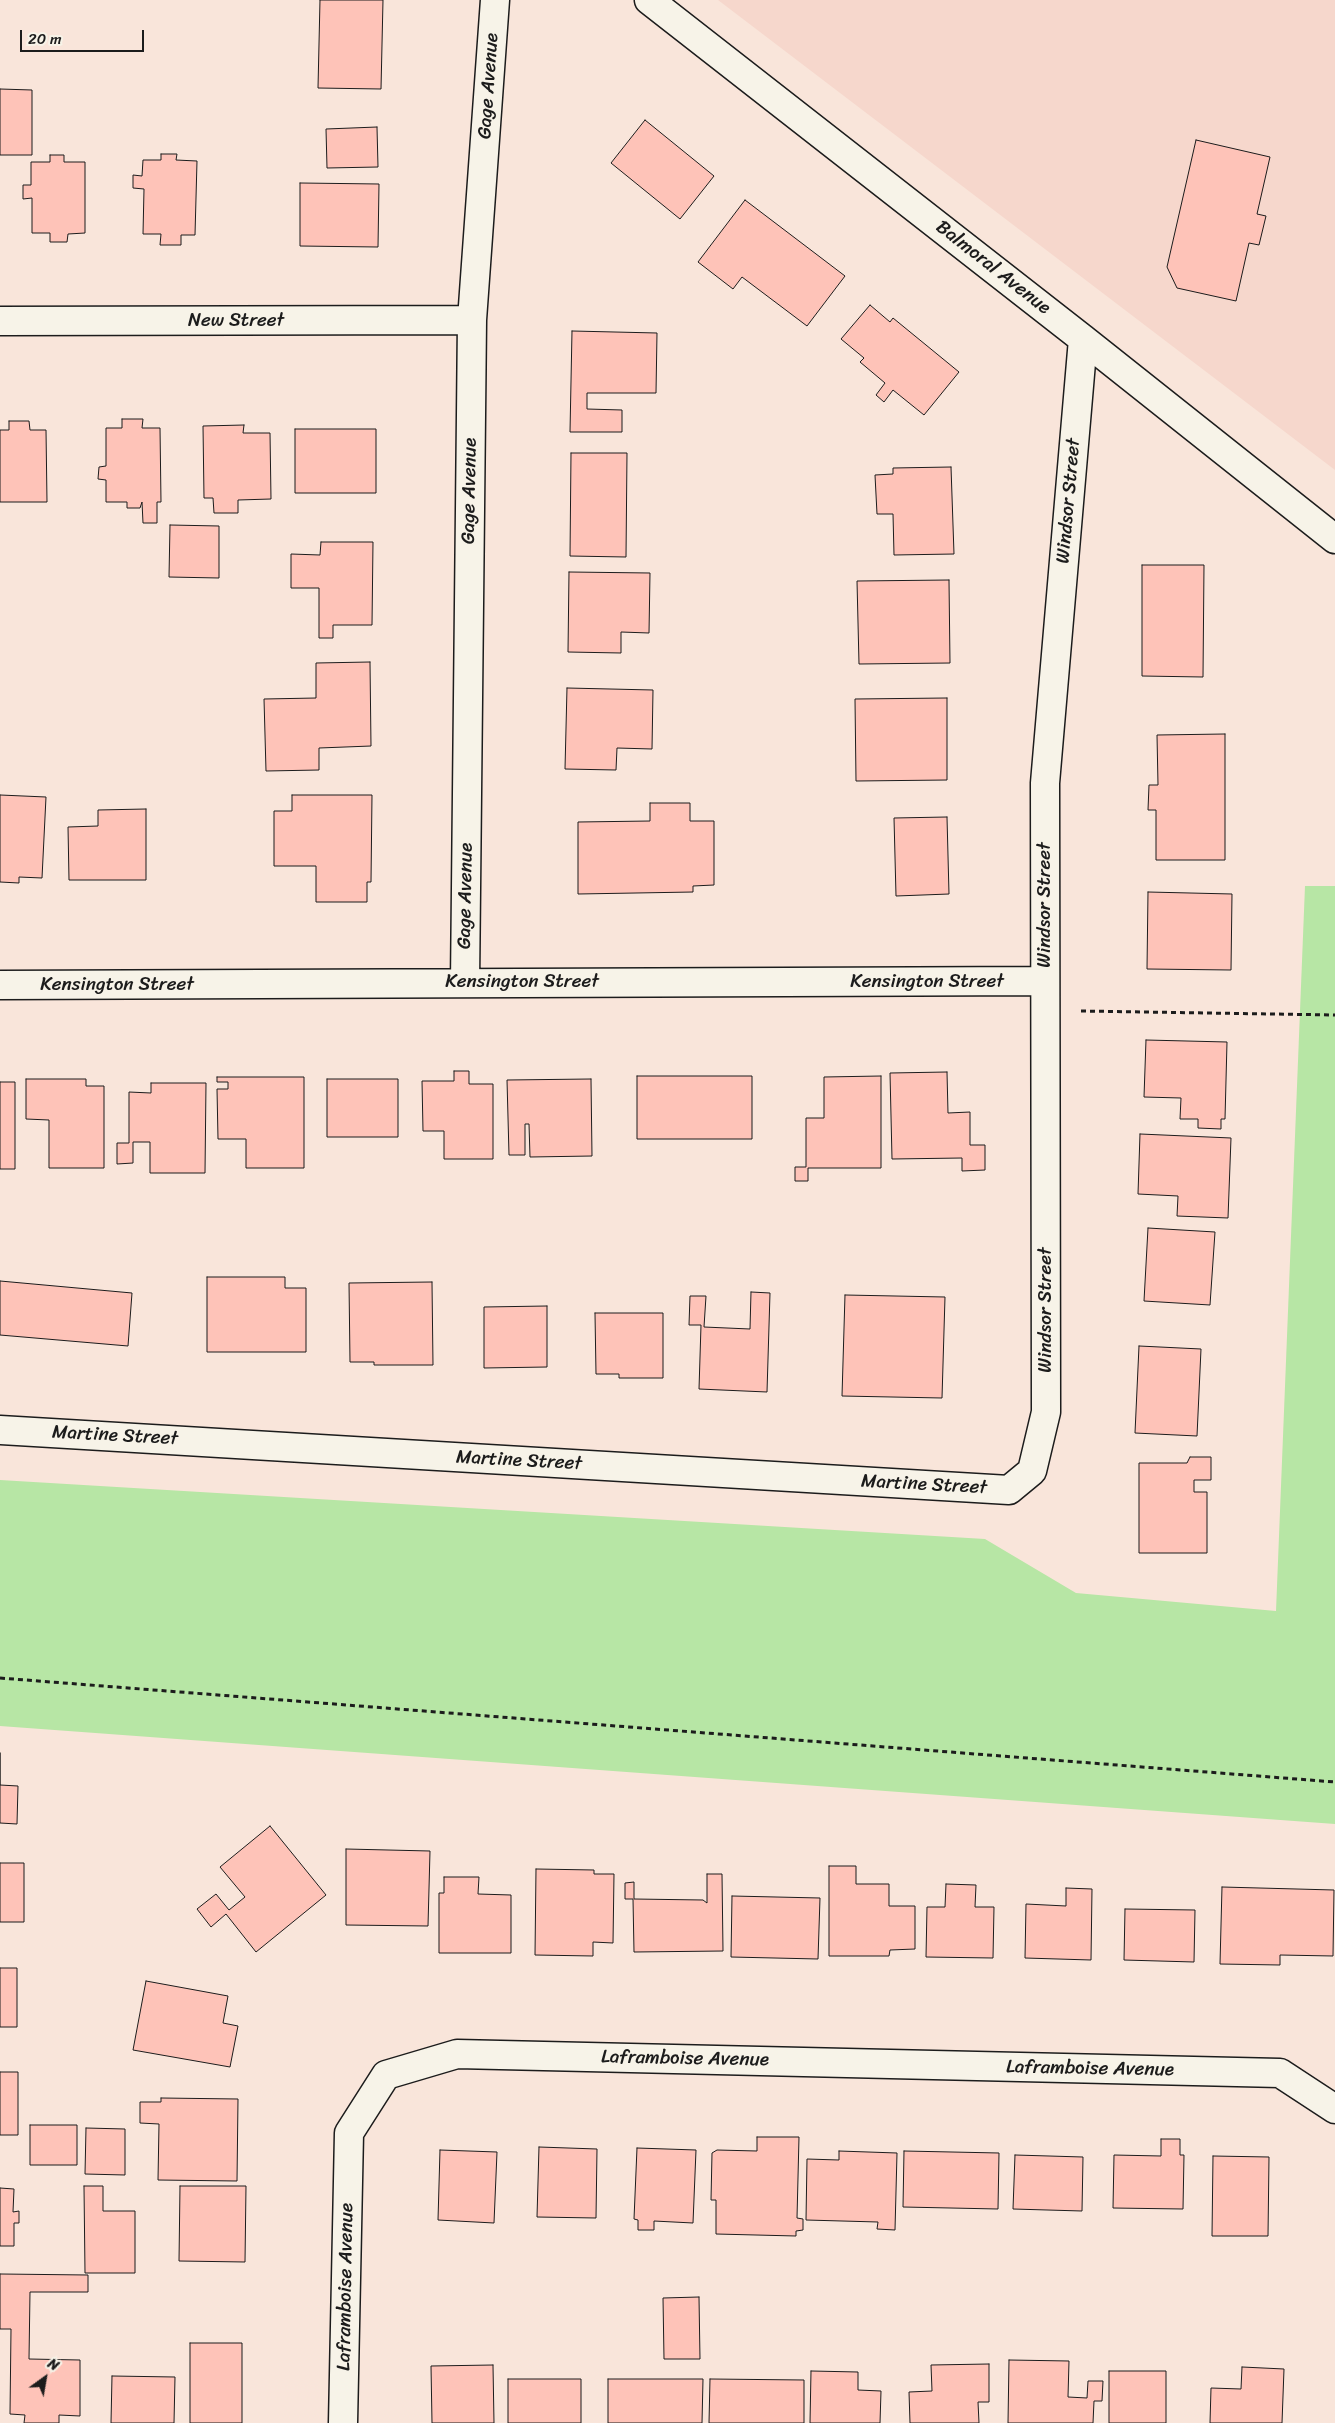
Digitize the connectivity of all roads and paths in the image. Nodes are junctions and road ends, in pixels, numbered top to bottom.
1 (495, 0) edge
2 (649, 0) edge
3 (472, 320) junction
4 (0, 321) edge
5 (1083, 339) junction
6 (1335, 539) edge
7 (1045, 981) junction
8 (466, 982) junction
9 (0, 986) edge
10 (1045, 1011) junction
11 (1335, 1015) edge
12 (0, 1430) edge
13 (1032, 1471) joint
14 (0, 1678) edge
15 (1335, 1782) edge
16 (1335, 2109) edge
17 (343, 2423) edge

1 - 3 street, Gage Avenue
2 - 5 street, Balmoral Avenue
3 - 4 street, New Street
3 - 8 street, Gage Avenue
5 - 6 street, Balmoral Avenue
5 - 7 street, Windsor Street
7 - 8 street, Kensington Street
7 - 10 street, Windsor Street
8 - 9 street, Kensington Street
10 - 11 path
10 - 13 street, Windsor Street
12 - 13 street, Martine Street
14 - 15 path
16 - 17 street, Laframboise Avenue

